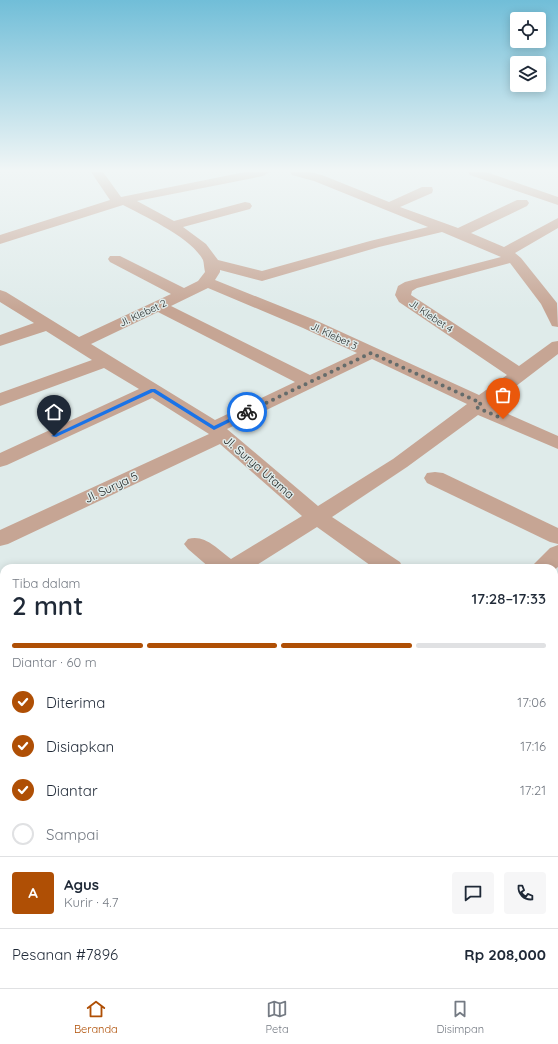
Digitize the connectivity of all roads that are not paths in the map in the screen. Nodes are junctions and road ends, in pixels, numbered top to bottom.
1 (67, 218) edge
2 (156, 218) edge
3 (201, 218) edge
4 (417, 218) edge
5 (491, 218) edge
6 (558, 222) edge
7 (172, 226) junction
8 (442, 228) junction
9 (460, 233) junction
10 (0, 239) edge
11 (509, 255) junction
12 (115, 259) dead end
13 (212, 263) junction
14 (207, 282) junction
15 (184, 294) junction
16 (0, 296) edge
17 (553, 301) edge
18 (158, 306) junction
19 (558, 322) edge
20 (48, 324) junction
21 (0, 340) edge
22 (78, 344) junction
23 (558, 346) edge
24 (371, 353) junction
25 (106, 361) junction
26 (520, 375) junction
27 (310, 382) junction
28 (153, 390) junction
29 (0, 400) edge
30 (479, 405) junction
31 (218, 432) junction
32 (558, 443) edge
33 (0, 461) edge
34 (435, 478) dead end
35 (317, 517) junction
36 (558, 537) edge
37 (0, 539) edge
38 (196, 544) dead end
39 (558, 553) edge
40 (221, 564) edge
41 (241, 564) edge
42 (385, 564) edge
43 (546, 564) edge

1 - 10 street
2 - 7 street
3 - 7 street
4 - 8 street
5 - 9 street
6 - 11 street
7 - 13 street
8 - 9 street
8 - 13 street
9 - 11 street
11 - 17 street
11 - 26 street, Jl. Klebet 4
12 - 15 street
13 - 14 street
14 - 15 street, Jl. Klebet 2
14 - 24 street, Jl. Klebet 3
15 - 18 street, Jl. Klebet 2
16 - 20 street, Jl. Surya Utama
17 - 19 street
18 - 22 street, Jl. Klebet 2
18 - 27 street
20 - 21 street
20 - 22 street, Jl. Surya Utama
22 - 25 street, Jl. Surya Utama
23 - 26 street
24 - 27 street, Jl. Surya 5
24 - 30 street, Jl. Klebet 3
25 - 28 street, Jl. Surya Utama
25 - 29 street
26 - 30 street
27 - 31 street, Jl. Surya 5
28 - 31 street, Jl. Surya Utama
28 - 33 street
30 - 32 street, Jl. Klebet 3
30 - 35 street
31 - 35 street, Jl. Surya Utama
31 - 37 street, Jl. Surya 5
34 - 36 street
35 - 41 street
35 - 42 street, Jl. Surya Utama
38 - 40 street
39 - 43 street

